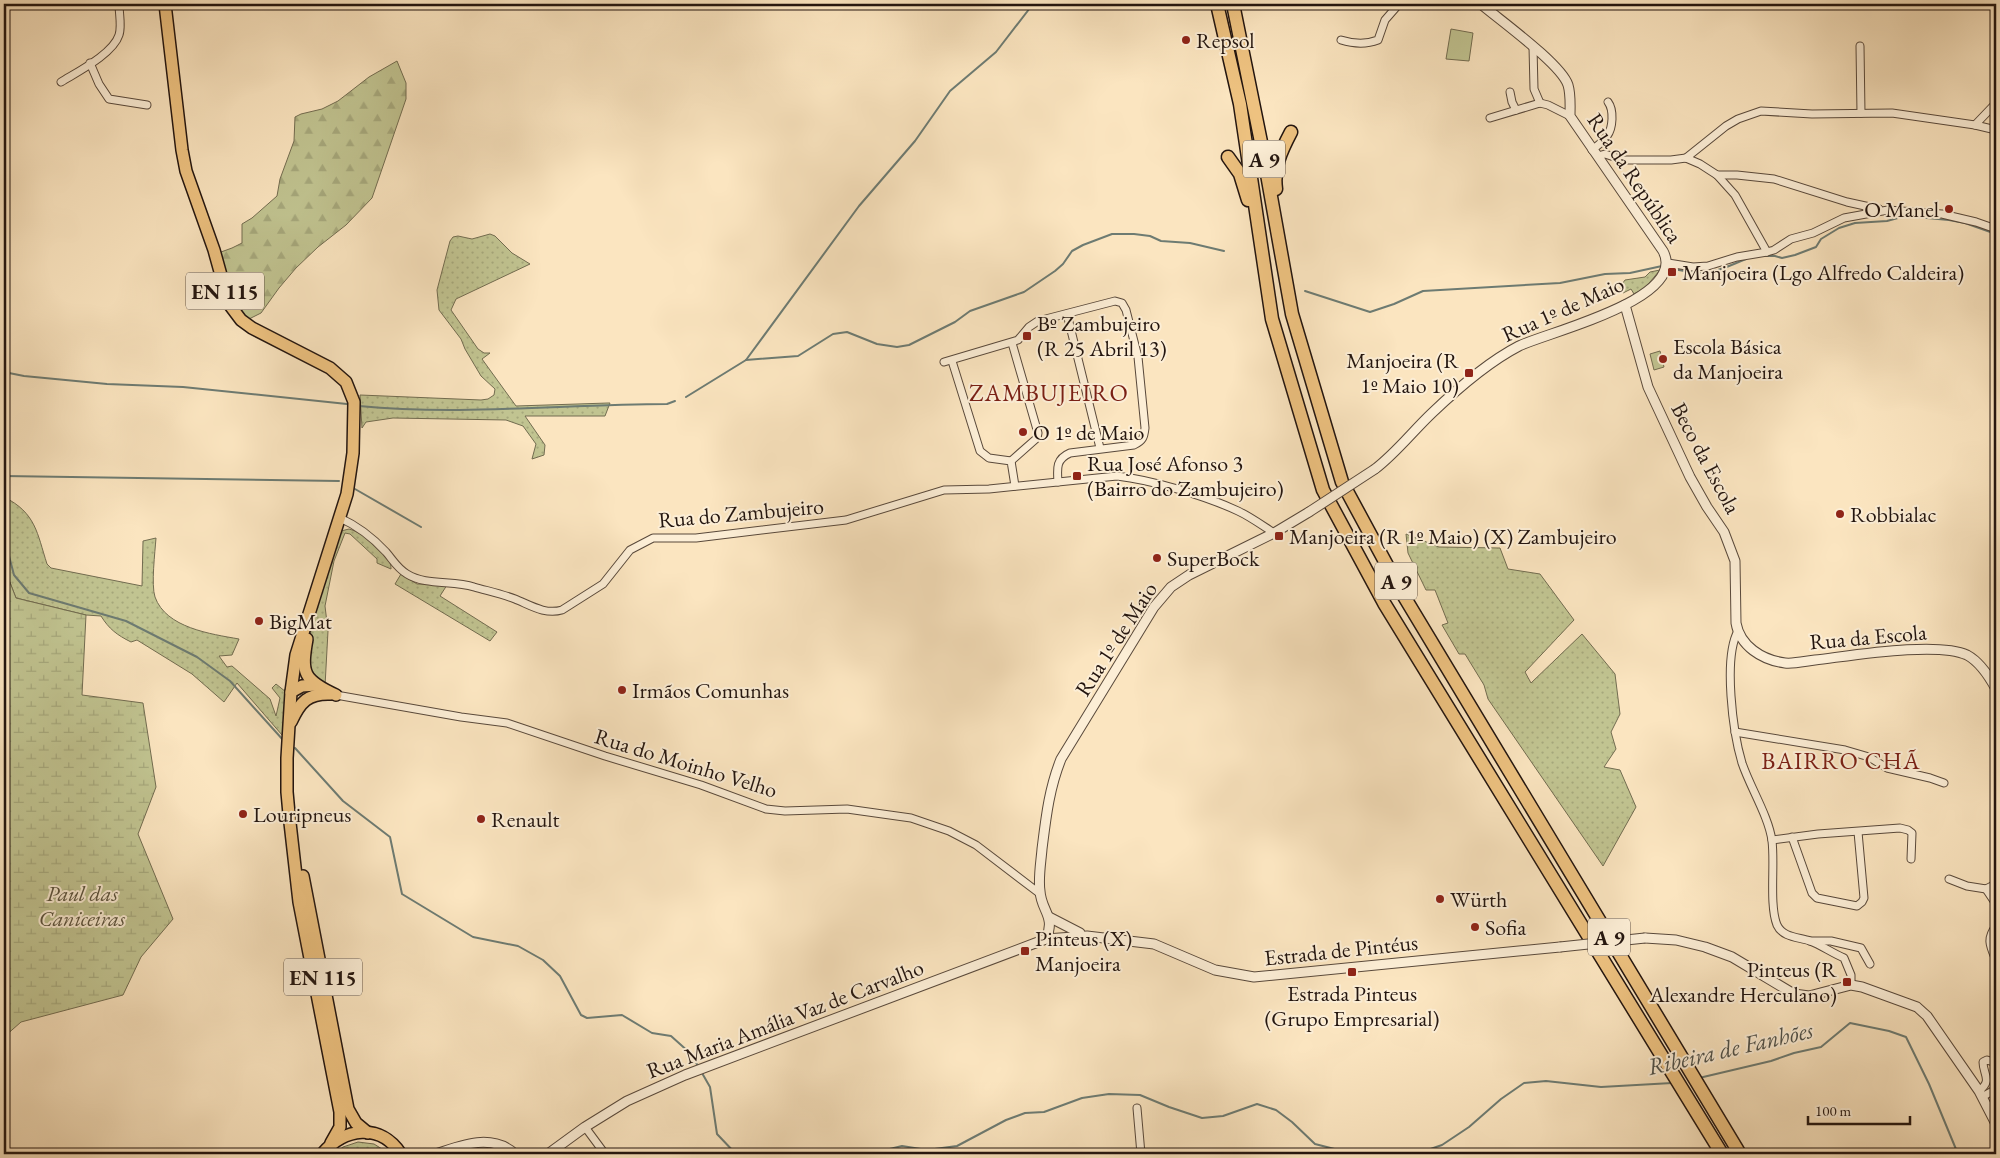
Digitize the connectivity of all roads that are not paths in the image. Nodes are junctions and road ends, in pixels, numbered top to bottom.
1 (119, 4) edge
2 (165, 4) edge
3 (1217, 4) edge
4 (1234, 4) edge
5 (1400, 4) edge
6 (1481, 4) edge
7 (1341, 40) dead end
8 (1860, 46) dead end
9 (1533, 47) junction
10 (90, 63) junction
11 (61, 82) dead end
12 (1510, 92) dead end
13 (1608, 102) dead end
14 (1540, 103) junction
15 (1996, 103) edge
16 (147, 105) dead end
17 (1516, 110) junction
18 (1861, 113) junction
19 (1570, 116) junction
20 (1490, 118) dead end
21 (1975, 125) junction
22 (1996, 130) edge
23 (1291, 132) dead end
24 (1595, 153) junction
25 (1228, 158) dead end
26 (1686, 158) junction
27 (1717, 175) junction
28 (1888, 210) junction
29 (1996, 229) edge
30 (1262, 247) junction
31 (1280, 251) junction
32 (1767, 252) junction
33 (1668, 263) junction
34 (1625, 305) junction
35 (1067, 314) junction
36 (1012, 343) junction
37 (952, 361) junction
38 (944, 362) dead end
39 (1100, 448) junction
40 (1011, 461) junction
41 (1058, 482) junction
42 (1015, 486) junction
43 (340, 518) junction
44 (1274, 533) junction
45 (306, 624) junction
46 (1738, 631) junction
47 (316, 686) junction
48 (1996, 689) edge
49 (291, 692) junction
50 (336, 694) junction
51 (289, 726) junction
52 (1735, 732) junction
53 (1944, 783) dead end
54 (290, 814) junction
55 (1858, 832) junction
56 (1792, 837) junction
57 (1772, 840) junction
58 (1911, 859) dead end
59 (1949, 879) dead end
60 (1996, 884) edge
61 (1986, 889) junction
62 (1040, 893) junction
63 (1996, 904) edge
64 (1049, 917) junction
65 (1996, 926) edge
66 (1087, 936) junction
67 (1046, 939) junction
68 (1810, 941) junction
69 (1996, 960) edge
70 (1870, 964) dead end
71 (1851, 985) junction
72 (1996, 1063) edge
73 (1996, 1089) edge
74 (1981, 1094) junction
75 (1136, 1108) dead end
76 (1996, 1124) edge
77 (586, 1127) junction
78 (368, 1133) junction
79 (331, 1143) junction
80 (322, 1154) edge
81 (402, 1154) edge
82 (436, 1154) edge
83 (515, 1154) edge
84 (548, 1154) edge
85 (605, 1154) edge
86 (1142, 1154) edge
87 (1722, 1154) edge
88 (1740, 1154) edge

1 - 10 street
2 - 43 main road, EN 115
3 - 30 highway, A 9
4 - 31 highway, A 9
5 - 7 street
6 - 9 street, Rua da República
8 - 18 street
9 - 14 street
9 - 19 street, Rua da República
10 - 11 street
10 - 16 street
12 - 17 street
13 - 24 street
14 - 17 street
14 - 19 street
15 - 21 street
17 - 20 street
18 - 21 street
18 - 26 street
19 - 24 street, Rua da República
21 - 22 street
23 - 31 highway
24 - 26 street
24 - 33 street, Rua da República
25 - 30 highway
26 - 27 street
27 - 28 street
27 - 32 street
28 - 29 street
28 - 32 street
30 - 87 highway, A 9
31 - 88 highway, A 9
32 - 33 street
33 - 34 street, Rua 1º de Maio
34 - 44 street, Rua 1º de Maio, bridge
34 - 46 street, Beco da Escola
35 - 36 street
35 - 39 street
35 - 39 street
36 - 37 street
36 - 40 street
37 - 38 street
37 - 40 street
39 - 41 street
40 - 42 street
41 - 42 street, Rua do Zambujeiro
41 - 44 street, Rua do Zambujeiro
42 - 43 street, Rua do Zambujeiro
43 - 45 main road, EN 115
44 - 62 street, Rua 1º de Maio
45 - 47 main road
45 - 49 main road, EN 115
46 - 48 street, Rua da Escola
46 - 52 street
47 - 49 main road
47 - 50 main road
49 - 51 main road, EN 115
50 - 51 main road
50 - 62 street, Rua do Moinho Velho
51 - 54 main road, EN 115
52 - 53 street
52 - 57 street
54 - 78 main road, EN 115
54 - 79 main road, EN 115
55 - 56 street
55 - 56 street
55 - 58 street
56 - 57 street
57 - 68 street
59 - 61 street
60 - 61 street
61 - 63 street
62 - 64 street, Rua 1º de Maio
64 - 66 street
64 - 67 street, Rua 1º de Maio
65 - 69 street
66 - 67 street, Estrada de Pintéus
66 - 71 street, Estrada de Pintéus, bridge
67 - 77 street, Rua Maria Amália Vaz de Carvalho
68 - 70 street
68 - 71 street
71 - 74 street
72 - 74 street
73 - 74 street
74 - 76 street
75 - 86 street
77 - 84 street, Rua Maria Amália Vaz de Carvalho
77 - 85 street
78 - 79 main road
78 - 81 main road
79 - 80 main road
82 - 83 street

